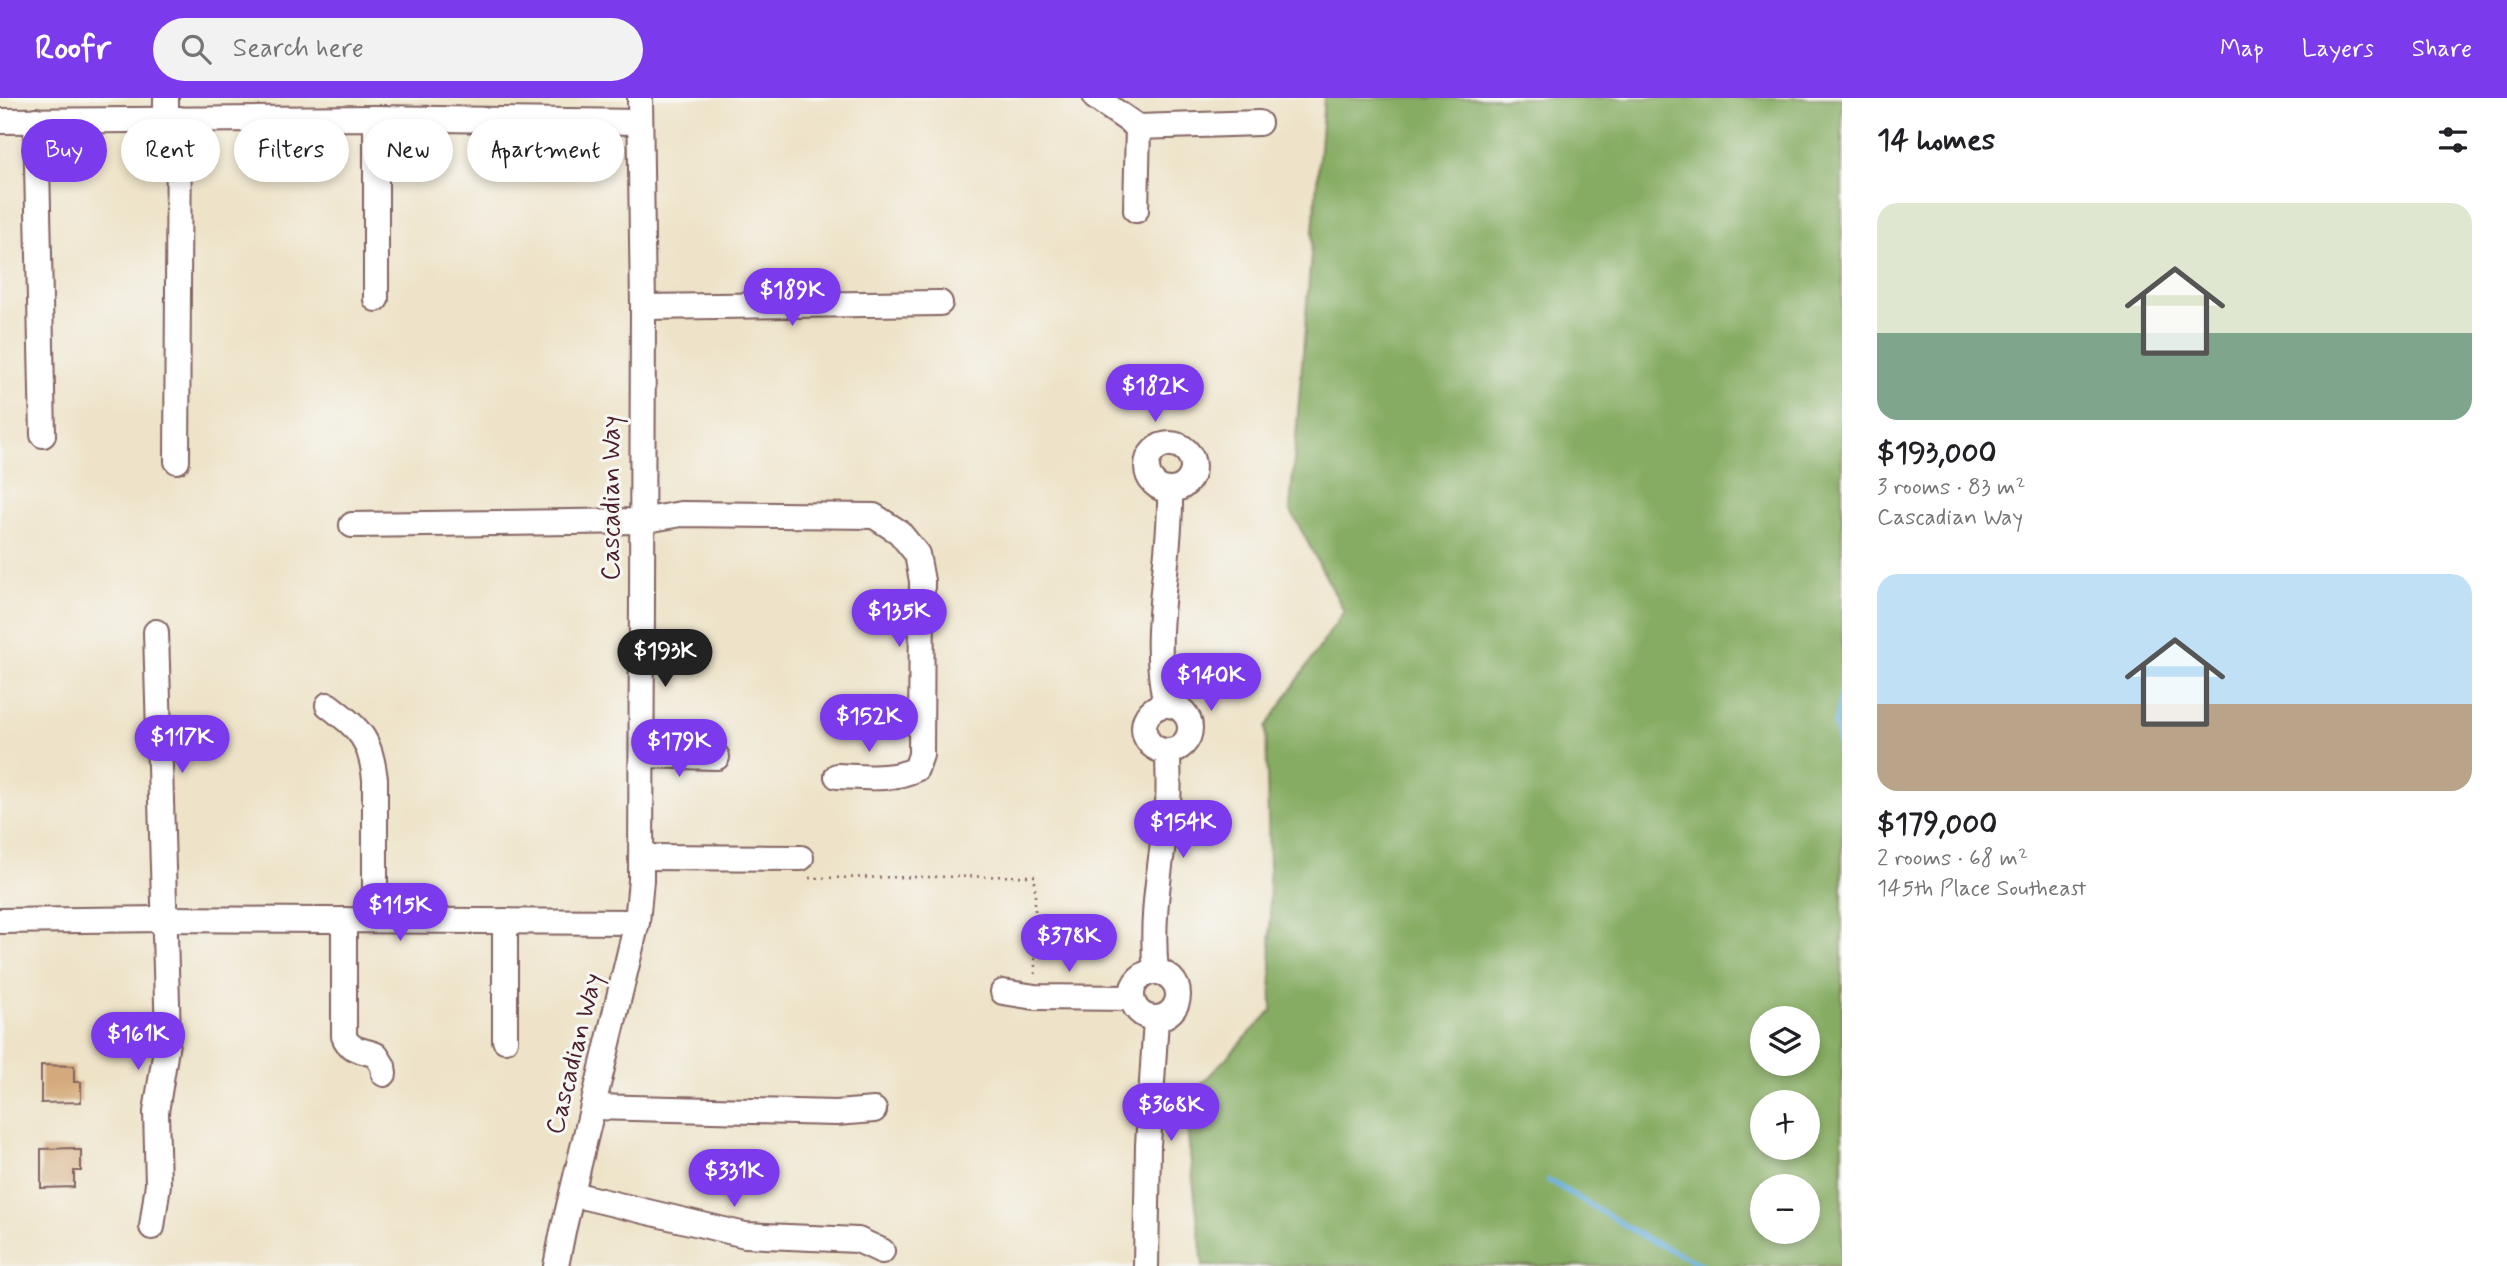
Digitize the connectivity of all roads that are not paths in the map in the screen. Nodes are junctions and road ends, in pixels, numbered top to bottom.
1 (1096, 98) edge
2 (640, 110) edge
3 (177, 111) edge
4 (389, 111) edge
5 (52, 119) edge
6 (21, 120) edge
7 (0, 121) edge
8 (1259, 123) dead end
9 (1138, 127) junction
10 (37, 182) edge
11 (1136, 210) dead end
12 (376, 299) dead end
13 (940, 303) dead end
14 (643, 307) junction
15 (43, 435) dead end
16 (177, 461) dead end
17 (1170, 491) dead end
18 (641, 521) junction
19 (352, 524) dead end
20 (156, 632) dead end
21 (1167, 704) junction
22 (328, 705) dead end
23 (1168, 752) junction
24 (642, 755) junction
25 (718, 757) dead end
26 (837, 776) dead end
27 (642, 857) junction
28 (803, 868) road end
29 (163, 919) junction
30 (344, 920) junction
31 (375, 920) junction
32 (0, 921) edge
33 (505, 921) junction
34 (638, 922) junction
35 (1156, 971) junction
36 (1003, 992) dead end
37 (1131, 998) junction
38 (1156, 1019) junction
39 (505, 1040) dead end
40 (384, 1074) dead end
41 (593, 1107) junction
42 (874, 1110) dead end
43 (572, 1194) junction
44 (152, 1227) dead end
45 (882, 1251) dead end
46 (556, 1266) edge
47 (1146, 1266) edge

1 - 9 street
2 - 4 street
2 - 14 street, Cascadian Way
3 - 4 street
3 - 5 street
3 - 16 street
4 - 12 street
6 - 7 street
8 - 9 street
9 - 11 street
10 - 15 street
13 - 14 street
14 - 18 street, Cascadian Way
17 - 21 street
18 - 19 street
18 - 24 street, Cascadian Way
18 - 26 street
20 - 29 street
21 - 23 street
21 - 23 street
22 - 31 street
23 - 35 street
24 - 25 street
24 - 27 street, Cascadian Way
27 - 28 street
27 - 34 street, Cascadian Way
29 - 30 street
29 - 32 street
29 - 44 street
30 - 31 street
30 - 40 street
31 - 33 street
33 - 34 street
33 - 39 street
34 - 41 street, Cascadian Way
35 - 37 street
35 - 38 street
36 - 37 street
37 - 38 street
38 - 47 street
41 - 42 street
41 - 43 street, Cascadian Way
43 - 45 street
43 - 46 street, Cascadian Way

